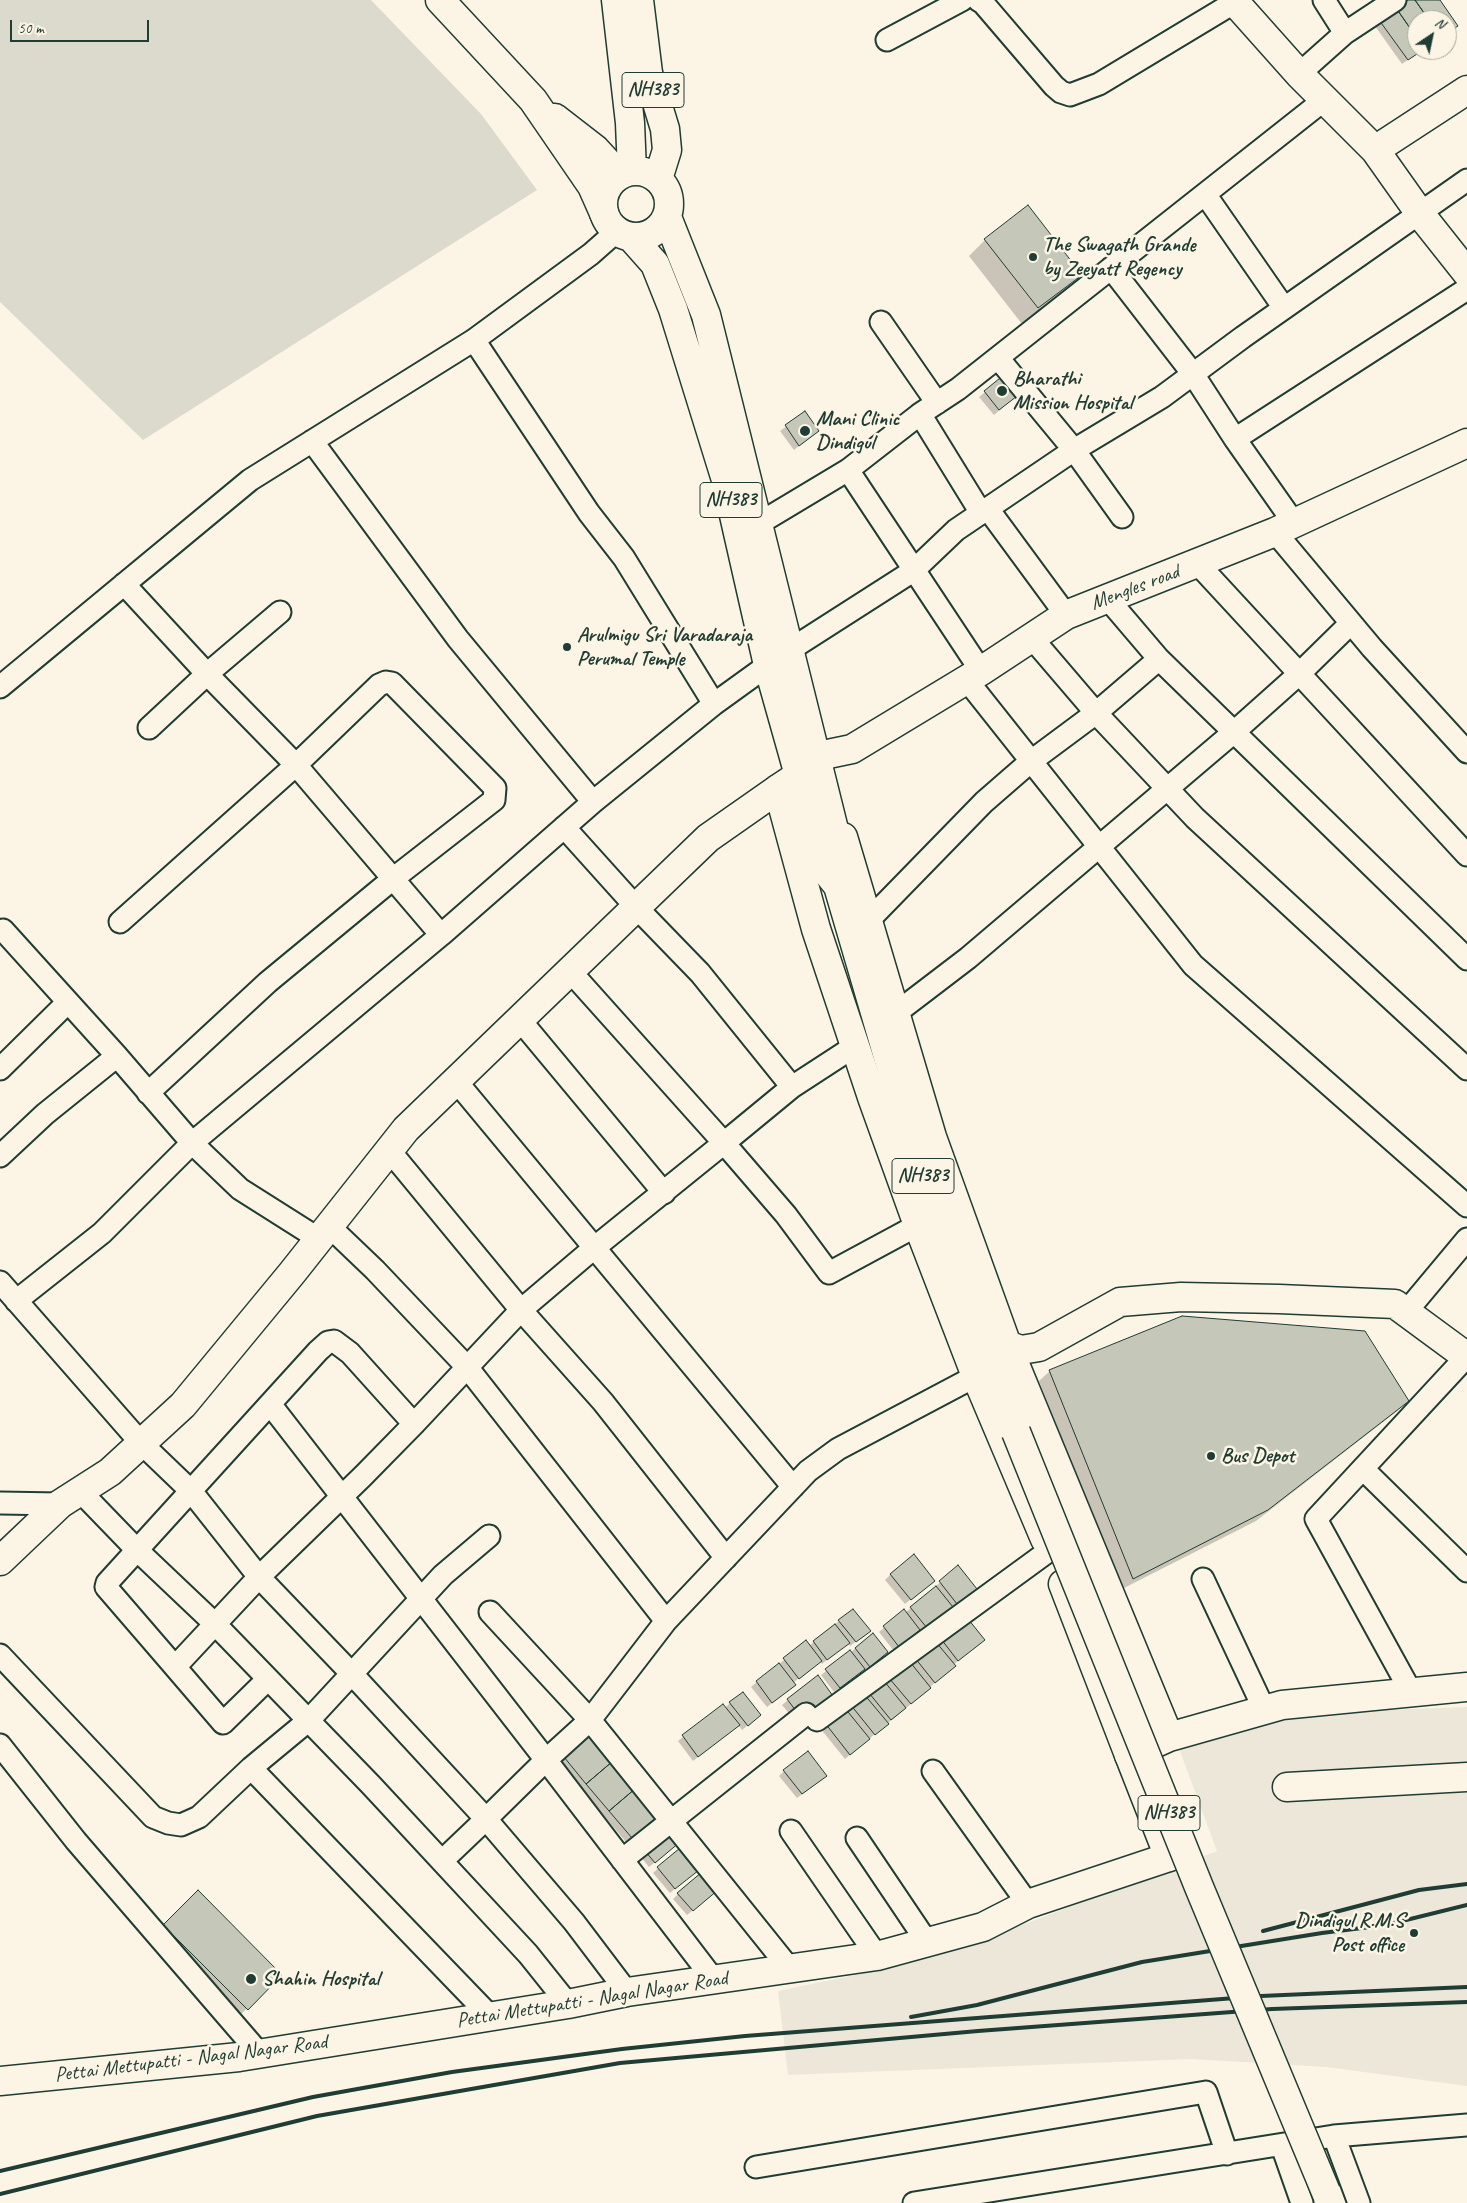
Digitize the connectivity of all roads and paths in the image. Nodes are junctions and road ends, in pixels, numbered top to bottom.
1 (440, 0) edge
2 (616, 0) edge
3 (639, 0) edge
4 (962, 0) edge
5 (978, 0) edge
6 (1324, 0) edge
7 (1395, 0) edge
8 (1234, 1) edge
9 (1345, 33) junction
10 (887, 40) dead end
11 (1299, 74) junction
12 (1467, 90) edge
13 (533, 100) junction
14 (1324, 100) junction
15 (1375, 150) junction
16 (626, 173) junction
17 (658, 179) junction
18 (1467, 180) edge
19 (1204, 194) junction
20 (1420, 214) junction
21 (667, 218) junction
22 (617, 227) junction
23 (1111, 268) junction
24 (1467, 273) edge
25 (1467, 289) edge
26 (1284, 308) junction
27 (881, 322) dead end
28 (474, 340) junction
29 (998, 358) junction
30 (1193, 374) junction
31 (929, 409) junction
32 (1235, 439) junction
33 (312, 441) junction
34 (1467, 443) edge
35 (1074, 450) junction
36 (848, 470) junction
37 (984, 511) junction
38 (1122, 517) dead end
39 (758, 524) junction
40 (1284, 528) junction
41 (1198, 564) junction
42 (913, 571) junction
43 (124, 584) junction
44 (1107, 598) junction
45 (280, 612) dead end
46 (1066, 615) junction
47 (1351, 623) junction
48 (1030, 637) junction
49 (778, 658) junction
50 (1159, 659) junction
51 (207, 674) junction
52 (1299, 674) junction
53 (973, 675) junction
54 (0, 687) edge
55 (714, 704) junction
56 (1096, 713) junction
57 (149, 728) dead end
58 (1234, 732) junction
59 (1467, 752) edge
60 (1030, 762) junction
61 (296, 765) junction
62 (806, 770) junction
63 (1167, 787) junction
64 (593, 802) junction
65 (564, 827) junction
66 (1098, 847) junction
67 (1467, 855) edge
68 (394, 878) junction
69 (636, 908) junction
70 (858, 918) junction
71 (120, 922) dead end
72 (3, 930) dead end
73 (441, 935) junction
74 (1467, 959) edge
75 (570, 971) junction
76 (68, 1002) junction
77 (896, 1014) junction
78 (520, 1020) junction
79 (855, 1046) junction
80 (117, 1056) junction
81 (0, 1069) edge
82 (1467, 1069) edge
83 (456, 1081) junction
84 (792, 1087) junction
85 (148, 1093) junction
86 (192, 1143) junction
87 (724, 1143) junction
88 (389, 1150) junction
89 (0, 1156) edge
90 (664, 1193) junction
91 (1467, 1206) edge
92 (918, 1226) junction
93 (324, 1232) junction
94 (1467, 1239) edge
95 (594, 1248) junction
96 (0, 1282) edge
97 (16, 1301) junction
98 (521, 1310) junction
99 (1406, 1312) junction
100 (1007, 1345) junction
101 (1467, 1357) edge
102 (468, 1367) junction
103 (976, 1376) junction
104 (270, 1404) junction
105 (414, 1424) junction
106 (142, 1443) junction
107 (1053, 1457) junction
108 (1363, 1469) junction
109 (1016, 1472) junction
110 (793, 1487) junction
111 (191, 1491) junction
112 (341, 1496) junction
113 (70, 1498) junction
114 (0, 1502) edge
115 (489, 1536) dead end
116 (137, 1550) junction
117 (1050, 1550) junction
118 (726, 1558) junction
119 (0, 1561) edge
120 (1467, 1571) edge
121 (259, 1577) junction
122 (1203, 1579) dead end
123 (420, 1598) junction
124 (490, 1612) dead end
125 (666, 1621) junction
126 (215, 1624) junction
127 (0, 1655) edge
128 (175, 1668) junction
129 (352, 1674) junction
130 (268, 1679) junction
131 (1467, 1687) edge
132 (1411, 1692) junction
133 (1264, 1709) junction
134 (308, 1720) junction
135 (590, 1720) junction
136 (1169, 1737) junction
137 (0, 1745) edge
138 (1129, 1755) junction
139 (546, 1760) junction
140 (251, 1768) junction
141 (932, 1771) dead end
142 (1467, 1777) edge
143 (1287, 1787) dead end
144 (486, 1819) junction
145 (671, 1821) junction
146 (791, 1831) dead end
147 (857, 1838) dead end
148 (622, 1860) junction
149 (442, 1861) junction
150 (1028, 1904) junction
151 (927, 1942) junction
152 (877, 1956) junction
153 (790, 1968) junction
154 (714, 1980) junction
155 (627, 1992) junction
156 (568, 2004) junction
157 (490, 2016) junction
158 (259, 2054) junction
159 (0, 2081) edge
160 (1467, 2125) edge
161 (1334, 2136) junction
162 (1282, 2146) junction
163 (1227, 2154) junction
164 (756, 2167) dead end
165 (1320, 2200) edge
166 (914, 2203) edge
167 (1359, 2203) edge

1 - 13 main road
2 - 16 main road, NH383
3 - 17 main road, NH383
4 - 10 street
5 - 8 street
6 - 9 street
7 - 9 street
8 - 11 main road
9 - 11 street
11 - 14 main road
12 - 15 main road
13 - 16 main road
13 - 22 main road
14 - 15 main road
14 - 19 street
15 - 20 main road
16 - 17 main road
16 - 22 main road
17 - 21 main road, NH383
18 - 20 street
19 - 23 street
19 - 26 street
20 - 24 main road
20 - 26 street
21 - 22 main road
21 - 39 main road, NH383
22 - 28 street
22 - 49 main road, NH383
23 - 29 street
23 - 30 street
25 - 32 street
26 - 30 street
27 - 31 street
28 - 33 street
28 - 55 street
29 - 31 street
29 - 35 street
30 - 32 street
30 - 35 street
31 - 36 street
31 - 37 street
32 - 40 street
33 - 43 street
33 - 64 street
34 - 40 main road, Mengles road
35 - 37 street
35 - 38 street
36 - 39 street
36 - 42 street
37 - 42 street
37 - 46 street
39 - 49 main road, NH383
40 - 41 main road, Mengles road
40 - 47 street
41 - 44 main road, Mengles road
41 - 52 street
42 - 49 street
42 - 53 street
43 - 51 street
43 - 54 street
44 - 46 main road, Mengles road
44 - 50 street
45 - 51 street
46 - 48 main road, Mengles road
47 - 52 street
47 - 59 street
48 - 53 main road, Mengles road
48 - 56 street
49 - 55 street
49 - 62 main road, NH383
50 - 56 street
50 - 58 street
51 - 57 street
51 - 61 street
52 - 58 street
52 - 67 street
53 - 60 street
53 - 62 main road, Mengles road
55 - 64 street
56 - 60 street
56 - 63 street
58 - 63 street
58 - 74 street
60 - 66 street
60 - 70 street
61 - 68 street
61 - 68 street
61 - 71 street
62 - 69 main road
62 - 70 main road
62 - 70 main road
62 - 79 main road
63 - 66 street
63 - 82 street
64 - 65 street
65 - 69 street
65 - 73 street
66 - 77 street
66 - 91 street
68 - 73 street
68 - 85 street
69 - 75 main road
69 - 84 street
70 - 77 main road
70 - 165 main road, NH383, bridge
72 - 76 street
73 - 86 street
75 - 78 main road
75 - 87 street
76 - 80 street
76 - 81 street
77 - 100 main road
78 - 83 main road
78 - 90 street
79 - 84 street
79 - 92 main road
80 - 85 street
80 - 89 street
83 - 88 main road
83 - 95 street
84 - 87 street
85 - 86 street
86 - 93 street
86 - 97 street
87 - 90 street
87 - 92 street
88 - 93 main road
88 - 98 street
90 - 95 street
92 - 103 main road
93 - 102 street
93 - 106 main road
94 - 99 street
95 - 98 street
95 - 110 street
96 - 97 street
97 - 106 street
98 - 102 street
98 - 118 street
99 - 100 main road
99 - 101 main road
100 - 107 main road
101 - 108 street
102 - 105 street
102 - 125 street
103 - 109 main road
103 - 110 street
104 - 105 street
104 - 111 street
104 - 112 street
105 - 112 street
106 - 111 street
106 - 113 main road
107 - 109 main road
107 - 136 main road
108 - 120 street
108 - 132 street
109 - 117 main road
110 - 118 street
111 - 116 street
111 - 121 street
112 - 121 street
112 - 123 street
113 - 114 street
113 - 116 street
113 - 119 main road
115 - 123 street
116 - 126 street
116 - 128 street
117 - 138 main road
117 - 145 street
118 - 125 street
121 - 126 street
121 - 129 street
122 - 133 street
123 - 129 street
123 - 139 street
124 - 135 street
125 - 135 street
126 - 128 street
126 - 130 street
127 - 140 street
128 - 130 street
129 - 134 street
129 - 144 street
130 - 134 street
131 - 132 main road
132 - 133 main road
133 - 136 main road
134 - 140 street
134 - 149 street
135 - 139 street
135 - 145 street
136 - 138 main road
137 - 158 street
138 - 150 main road, Pettai Mettupatti - Nagal Nagar Road
139 - 144 street
139 - 148 street
140 - 157 street
141 - 150 street
142 - 143 main road
144 - 149 street
144 - 155 street
145 - 148 street
145 - 153 street
146 - 152 street
147 - 151 street
148 - 154 street
149 - 156 street
150 - 151 main road, Pettai Mettupatti - Nagal Nagar Road
151 - 152 main road, Pettai Mettupatti - Nagal Nagar Road
152 - 153 main road, Pettai Mettupatti - Nagal Nagar Road
153 - 154 main road, Pettai Mettupatti - Nagal Nagar Road
154 - 155 main road, Pettai Mettupatti - Nagal Nagar Road
155 - 156 main road, Pettai Mettupatti - Nagal Nagar Road
156 - 157 main road, Pettai Mettupatti - Nagal Nagar Road
157 - 158 main road, Pettai Mettupatti - Nagal Nagar Road
158 - 159 main road, Pettai Mettupatti - Nagal Nagar Road
160 - 161 street
161 - 162 street
161 - 167 street
162 - 163 street
162 - 165 street
163 - 164 street
163 - 166 street

